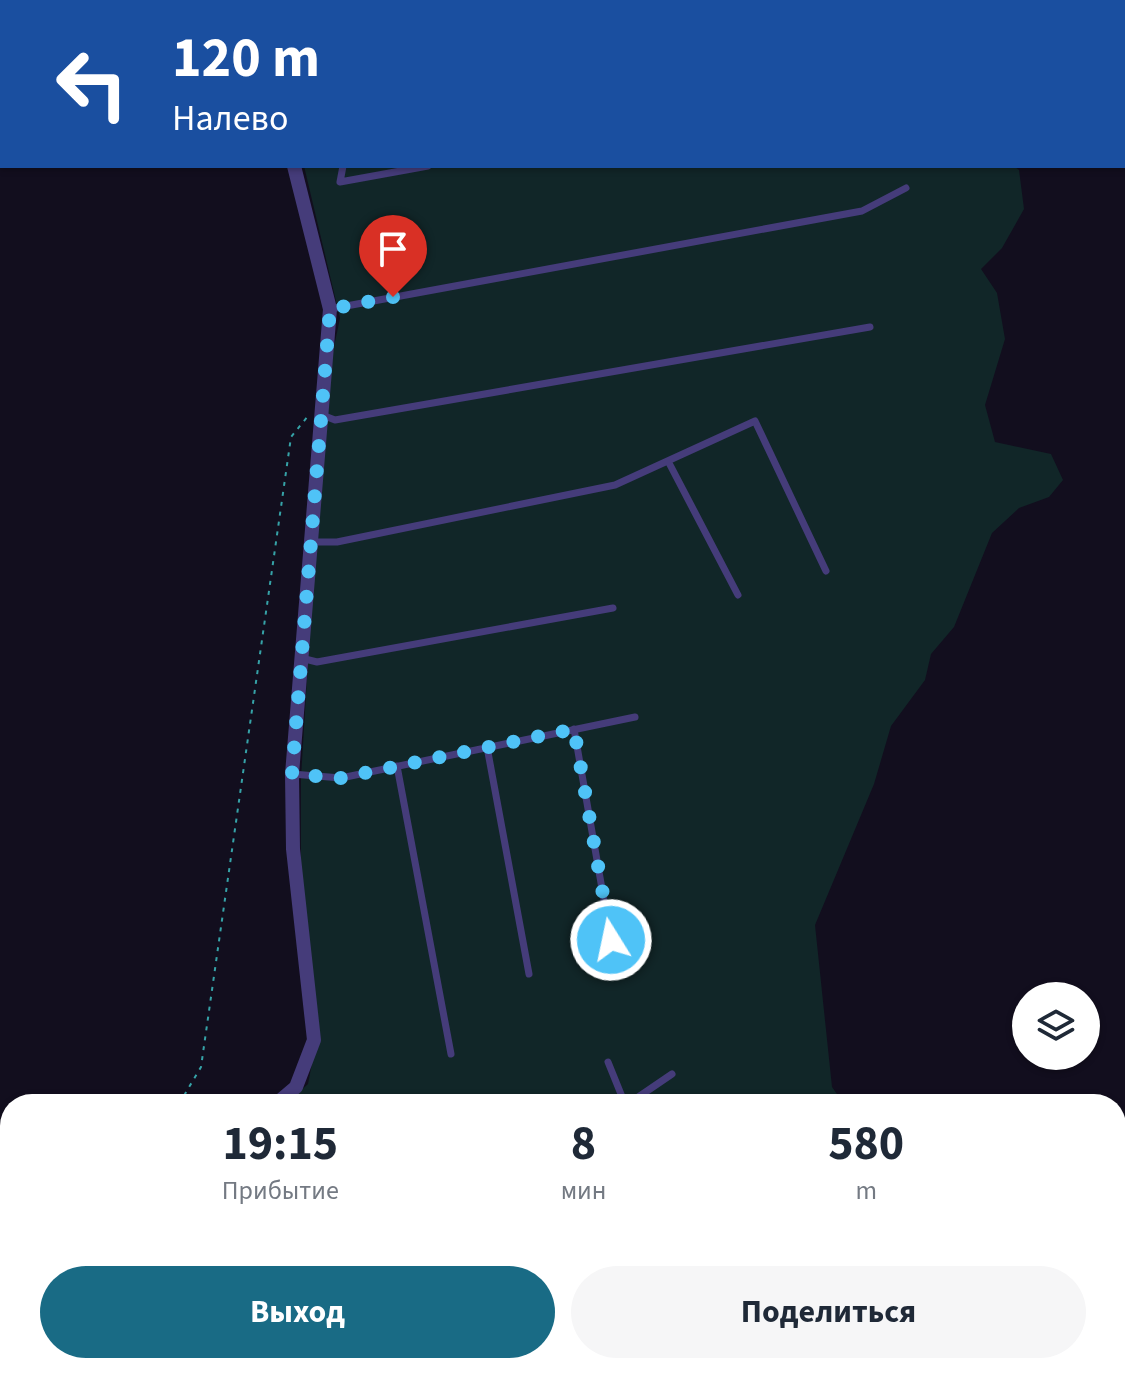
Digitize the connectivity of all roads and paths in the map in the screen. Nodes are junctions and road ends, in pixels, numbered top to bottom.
1 (295, 168) edge
2 (343, 168) edge
3 (417, 168) edge
4 (906, 188) dead end
5 (330, 309) junction
6 (870, 327) dead end
7 (324, 395) junction
8 (322, 415) junction
9 (668, 461) junction
10 (311, 542) junction
11 (826, 571) dead end
12 (738, 595) dead end
13 (613, 608) dead end
14 (301, 658) junction
15 (635, 717) dead end
16 (574, 729) junction
17 (487, 747) junction
18 (397, 766) junction
19 (292, 774) junction
20 (611, 940) dead end
21 (529, 974) dead end
22 (451, 1054) dead end
23 (608, 1062) dead end
24 (672, 1074) dead end
25 (185, 1094) edge
26 (288, 1094) edge
27 (622, 1094) edge
28 (641, 1094) edge

1 - 5 street
2 - 3 lane
4 - 5 lane
5 - 7 street
6 - 8 lane
7 - 8 street
7 - 25 path
8 - 10 street
9 - 10 lane
9 - 11 lane
9 - 12 lane
10 - 14 street
13 - 14 lane
14 - 19 street
15 - 16 lane
16 - 17 lane
16 - 20 lane
17 - 18 lane
17 - 21 lane
18 - 19 lane
18 - 22 lane
19 - 26 street
23 - 27 lane
24 - 28 lane

